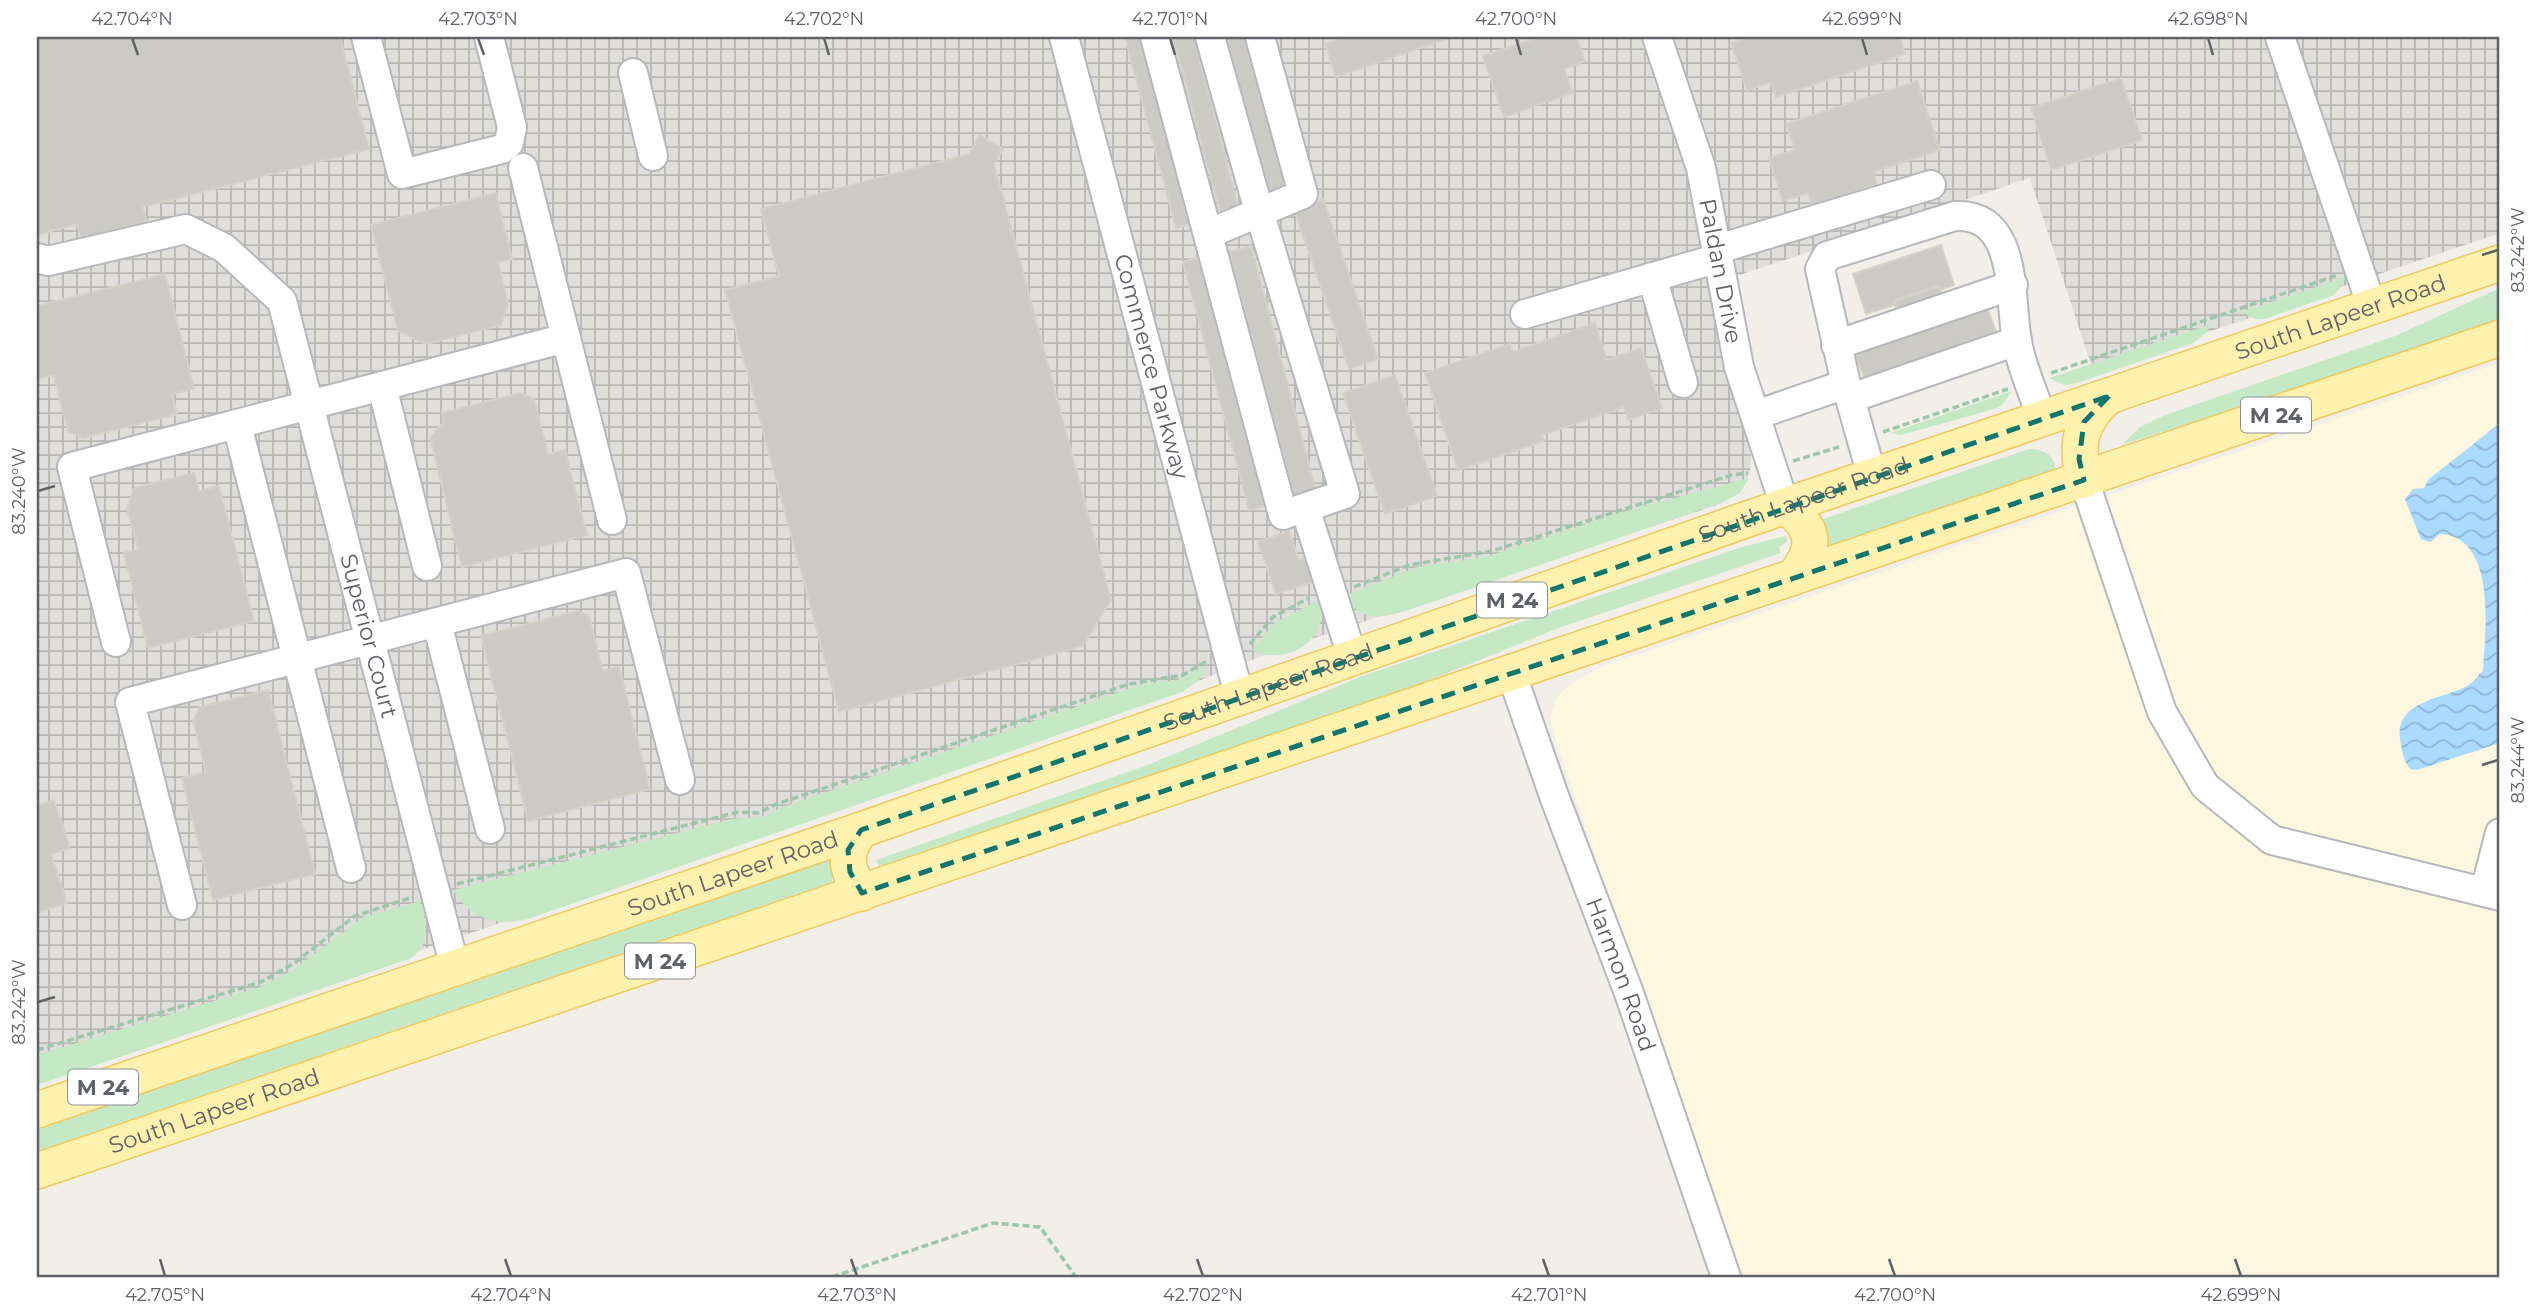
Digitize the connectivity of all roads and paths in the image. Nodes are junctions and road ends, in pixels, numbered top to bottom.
1 (366, 37) edge
2 (489, 37) edge
3 (1064, 37) edge
4 (1155, 37) edge
5 (1210, 37) edge
6 (1260, 37) edge
7 (1657, 37) edge
8 (2280, 37) edge
9 (633, 73) dead end
10 (653, 156) dead end
11 (523, 168) dead end
12 (1931, 186) dead end
13 (1259, 211) junction
14 (1208, 234) junction
15 (1718, 254) junction
16 (37, 258) edge
17 (2500, 263) edge
18 (2345, 272) dead end
19 (1652, 277) junction
20 (2013, 285) junction
21 (2372, 307) junction
22 (1525, 314) dead end
23 (566, 338) junction
24 (2500, 338) edge
25 (2017, 341) junction
26 (1836, 345) junction
27 (2046, 376) dead end
28 (1684, 383) dead end
29 (382, 386) junction
30 (2013, 387) dead end
31 (1848, 391) junction
32 (2109, 396) junction
33 (308, 405) junction
34 (1756, 415) junction
35 (2042, 419) junction
36 (237, 425) junction
37 (1883, 432) dead end
38 (1839, 447) dead end
39 (1796, 460) dead end
40 (1750, 473) dead end
41 (1872, 476) junction
42 (2084, 480) junction
43 (1785, 506) junction
44 (1305, 508) junction
45 (612, 520) dead end
46 (427, 566) dead end
47 (1794, 577) junction
48 (1343, 590) dead end
49 (1312, 596) dead end
50 (437, 623) junction
51 (370, 640) junction
52 (116, 642) dead end
53 (1248, 646) dead end
54 (1352, 656) junction
55 (298, 659) junction
56 (1208, 660) dead end
57 (1511, 672) junction
58 (1239, 695) junction
59 (680, 780) dead end
60 (490, 829) dead end
61 (861, 830) junction
62 (2500, 833) edge
63 (351, 868) dead end
64 (451, 886) dead end
65 (862, 893) junction
66 (2493, 894) edge
67 (419, 895) dead end
68 (182, 905) dead end
69 (455, 968) junction
70 (37, 1050) edge
71 (37, 1110) edge
72 (37, 1171) edge
73 (832, 1277) edge
74 (1076, 1277) edge
75 (1726, 1277) edge

1 - 2 street
3 - 58 street, Commerce Parkway
4 - 14 street
5 - 13 street
6 - 13 street
7 - 15 street, Paldan Drive
8 - 21 street
9 - 10 street
11 - 23 street
12 - 15 street
13 - 14 street
13 - 44 street
14 - 44 street
15 - 19 street
15 - 34 street, Paldan Drive
16 - 33 street, Superior Court
17 - 21 main road, South Lapeer Road / M 24
18 - 27 path
19 - 22 street
19 - 28 street
20 - 25 street
20 - 26 street
20 - 26 street
21 - 32 main road, South Lapeer Road / M 24
23 - 29 street
23 - 45 street
24 - 42 main road, South Lapeer Road / M 24
25 - 31 street
25 - 35 street
26 - 31 street
29 - 33 street
29 - 46 street
30 - 37 path
31 - 34 street
31 - 41 street
32 - 35 main road, South Lapeer Road / M 24
32 - 42 main road
33 - 36 street
33 - 51 street, Superior Court
34 - 43 street, Paldan Drive
35 - 41 main road, South Lapeer Road / M 24
36 - 52 street
36 - 55 street
38 - 39 path
40 - 48 path
41 - 43 main road, South Lapeer Road / M 24
42 - 47 main road, South Lapeer Road / M 24
42 - 66 street
43 - 47 main road
43 - 54 main road, South Lapeer Road / M 24
44 - 54 street
47 - 57 main road, South Lapeer Road / M 24
49 - 53 path
50 - 51 street
50 - 59 street
50 - 60 street
51 - 55 street
51 - 69 street, Superior Court
54 - 58 main road, South Lapeer Road / M 24
55 - 63 street
55 - 68 street
56 - 64 path
57 - 65 main road, South Lapeer Road / M 24
57 - 75 street, Harmon Road
58 - 61 main road, South Lapeer Road / M 24
61 - 65 main road
61 - 69 main road, South Lapeer Road / M 24
62 - 66 street
65 - 72 main road, South Lapeer Road / M 24
67 - 70 path
69 - 71 main road, South Lapeer Road / M 24
73 - 74 path

